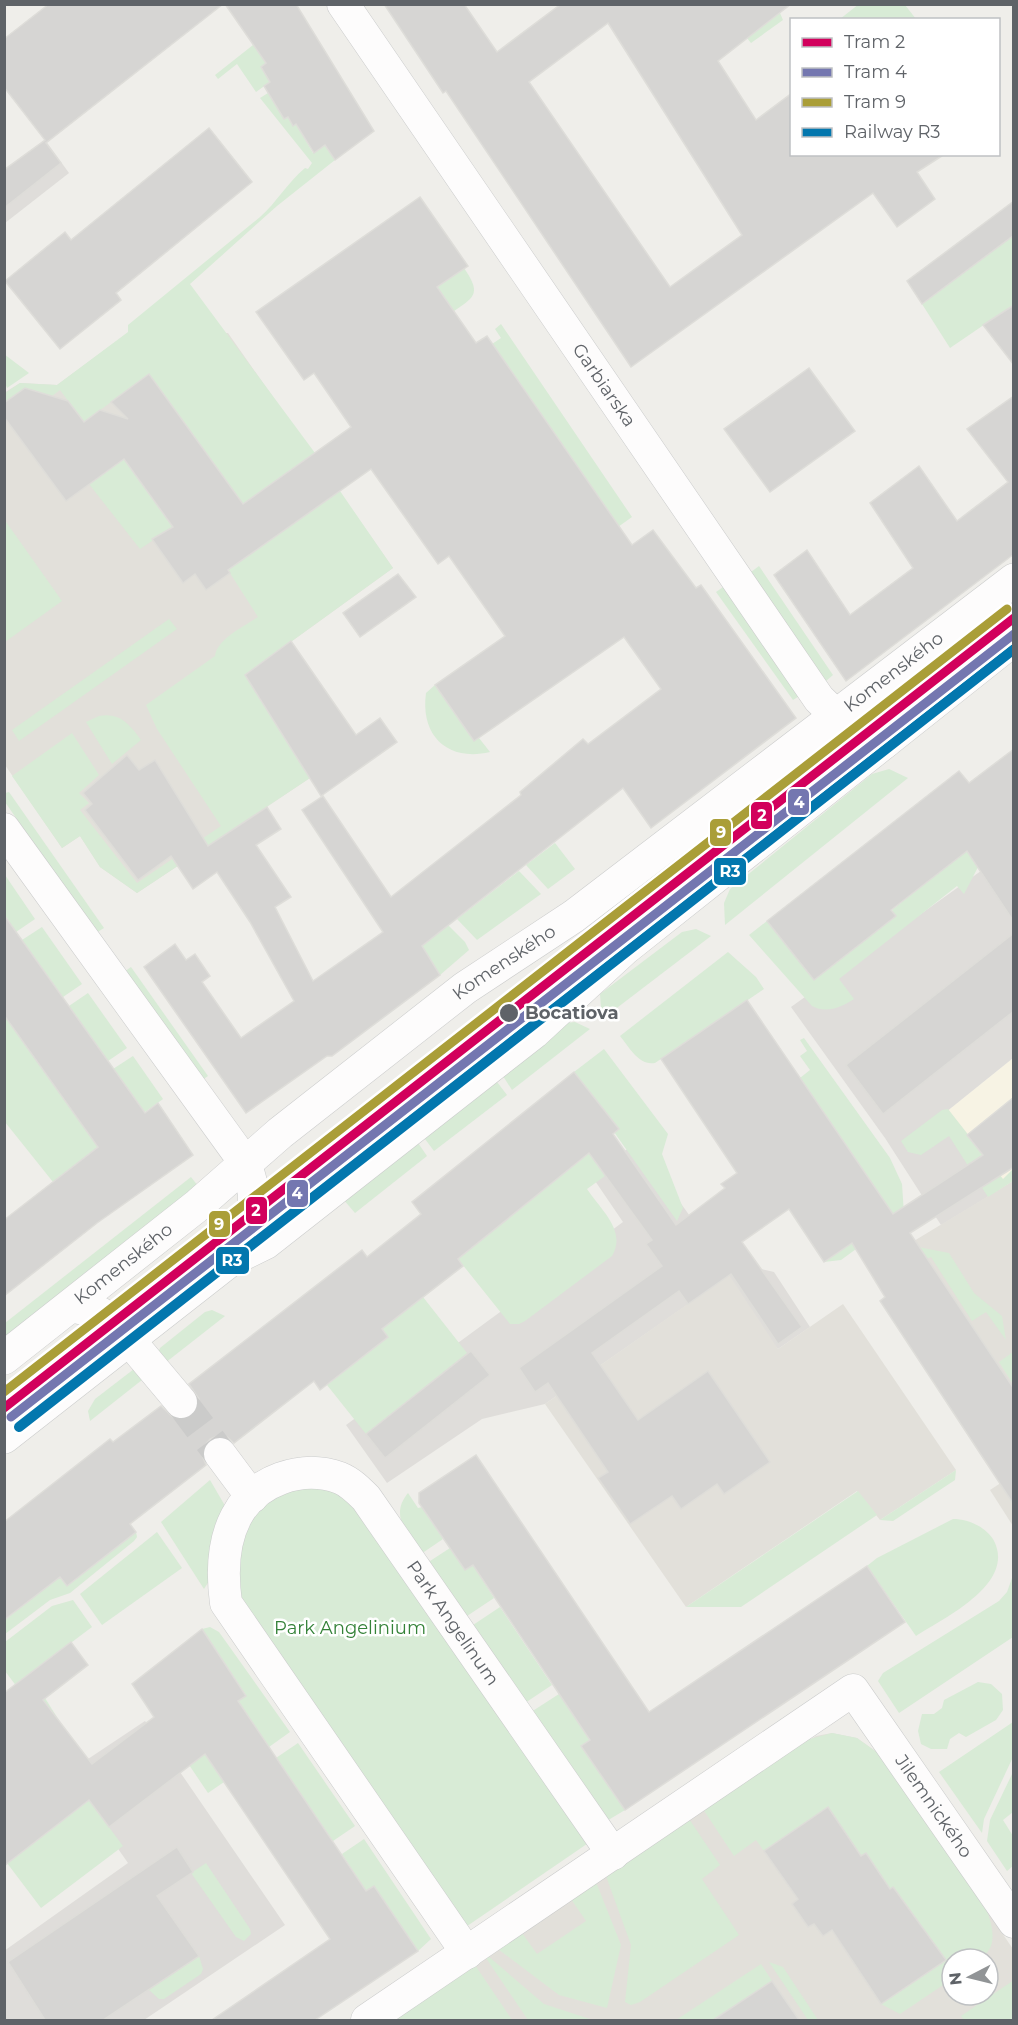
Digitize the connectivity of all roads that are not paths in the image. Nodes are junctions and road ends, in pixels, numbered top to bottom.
1 (344, 4) edge
2 (1014, 580) edge
3 (1014, 639) edge
4 (837, 716) junction
5 (885, 742) junction
6 (4, 829) edge
7 (246, 1164) junction
8 (230, 1260) junction
9 (71, 1306) junction
10 (129, 1339) junction
11 (4, 1358) edge
12 (181, 1402) tunnel mouth
13 (4, 1437) edge
14 (220, 1454) tunnel mouth
15 (252, 1497) junction
16 (613, 1854) junction
17 (1014, 1922) edge
18 (467, 1953) junction
19 (367, 2020) edge

1 - 4 street, Garbiarska
2 - 4 street, Komenského
3 - 5 street
4 - 5 street, Garbiarska
4 - 7 street, Komenského
5 - 8 street
6 - 7 street
7 - 8 street
7 - 9 street, Komenského
8 - 10 street
9 - 10 street
9 - 11 street, Komenského
10 - 12 street
10 - 13 street
14 - 15 street
15 - 16 street, Park Angelinum
15 - 18 street, Park Angelinum
16 - 17 street, Jilemnického
16 - 18 street
18 - 19 street

